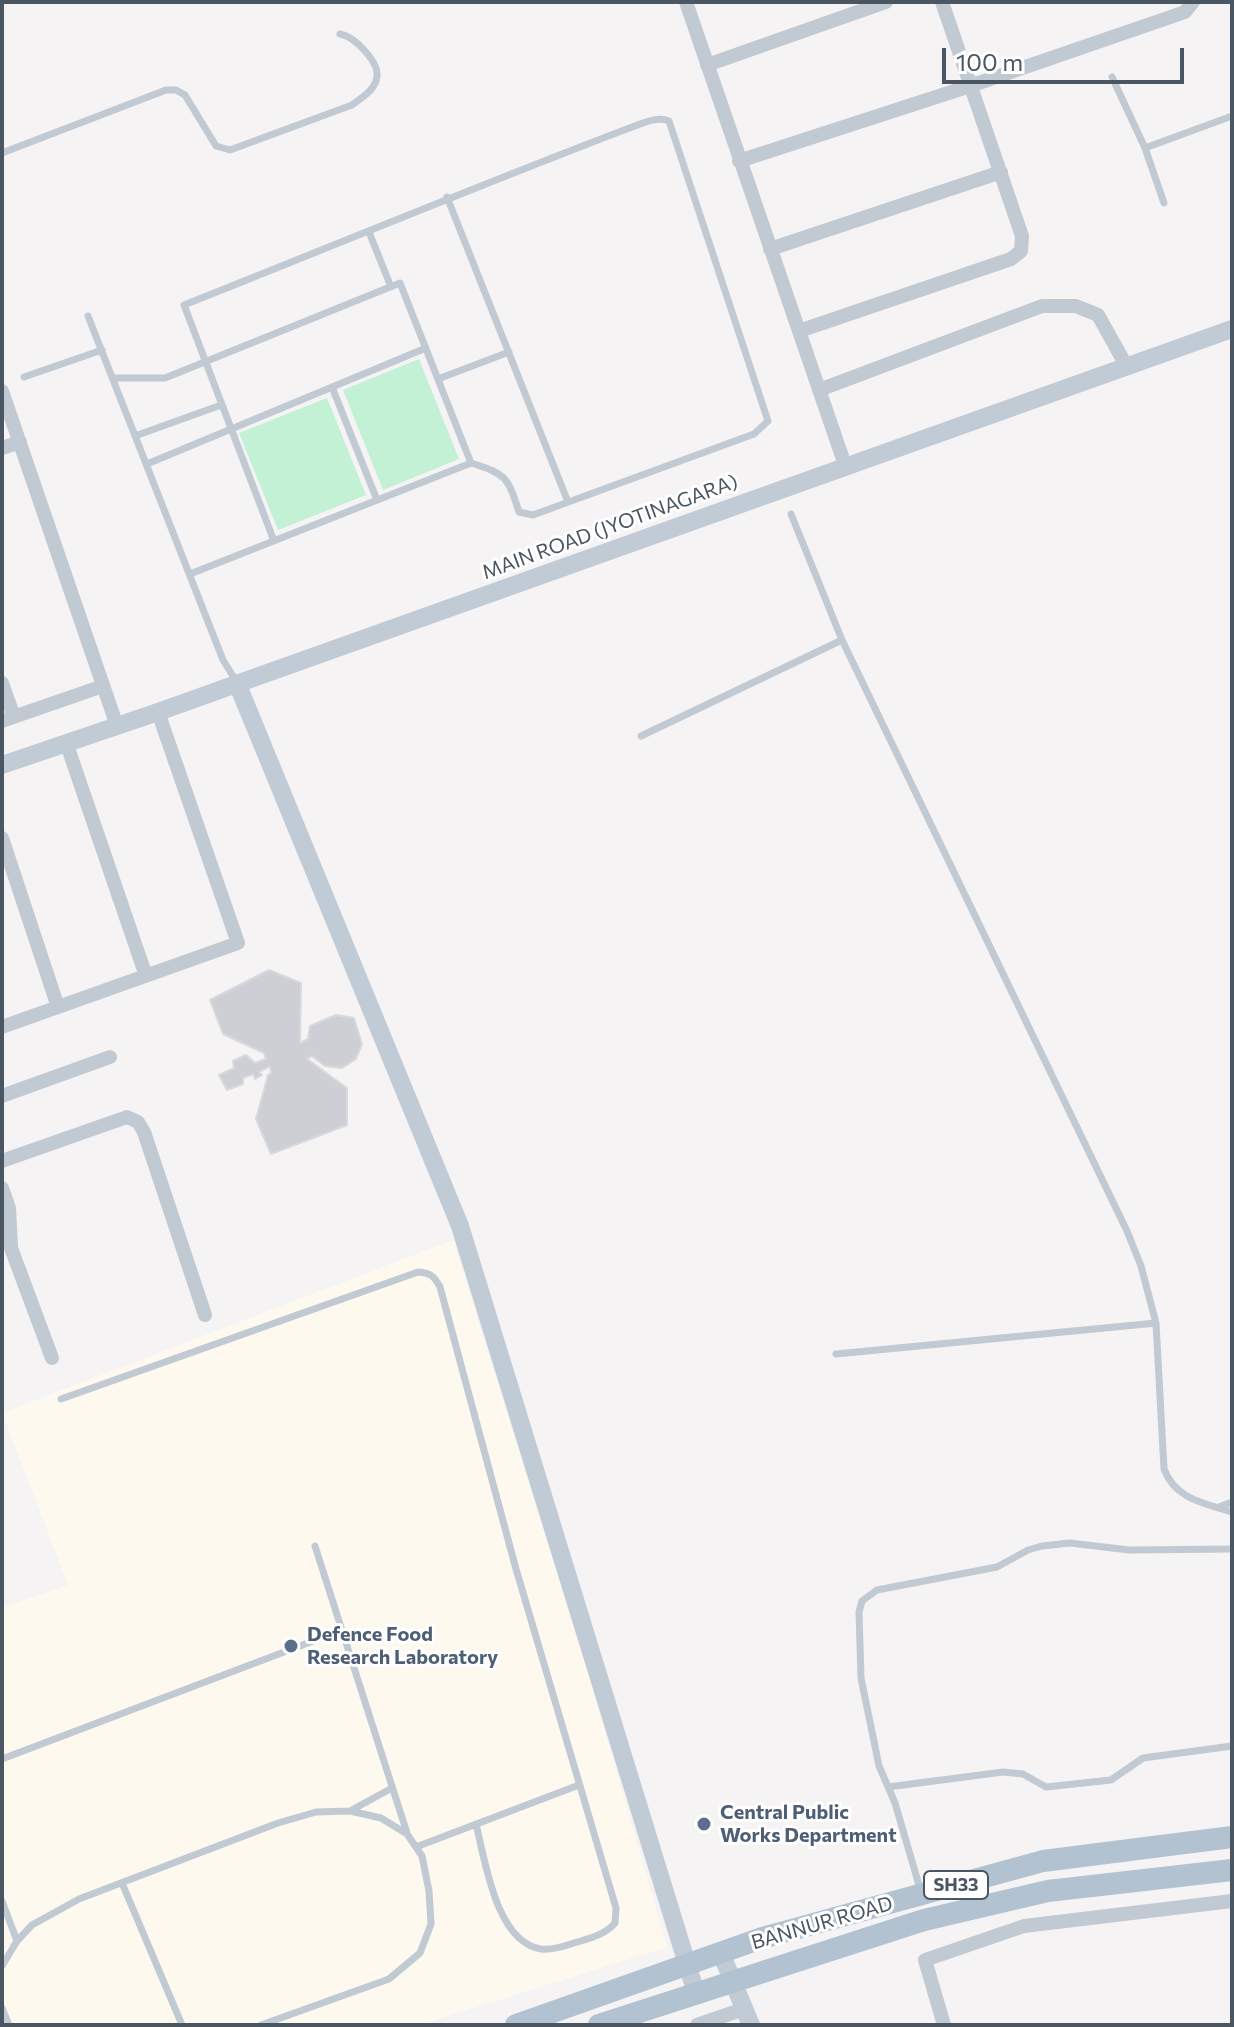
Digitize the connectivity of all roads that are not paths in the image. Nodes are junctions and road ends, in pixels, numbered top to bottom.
1 (686, 2) edge
2 (886, 2) edge
3 (942, 2) edge
4 (1193, 2) edge
5 (340, 34) dead end
6 (707, 65) junction
7 (1112, 77) dead end
8 (970, 86) junction
9 (1232, 116) edge
10 (1145, 148) junction
11 (2, 153) edge
12 (739, 161) junction
13 (1001, 172) junction
14 (447, 197) junction
15 (1164, 203) dead end
16 (369, 232) junction
17 (770, 249) junction
18 (391, 287) junction
19 (88, 316) dead end
20 (1232, 329) edge
21 (799, 331) junction
22 (426, 348) junction
23 (102, 350) junction
24 (509, 352) junction
25 (206, 363) junction
26 (1127, 367) junction
27 (24, 377) dead end
28 (113, 378) junction
29 (438, 379) junction
30 (332, 387) junction
31 (819, 390) junction
32 (2, 391) edge
33 (221, 405) junction
34 (231, 431) junction
35 (135, 436) junction
36 (20, 442) junction
37 (2, 448) edge
38 (471, 463) junction
39 (147, 464) junction
40 (845, 465) junction
41 (377, 500) junction
42 (568, 502) junction
43 (791, 514) dead end
44 (274, 541) junction
45 (190, 574) junction
46 (842, 640) junction
47 (2, 683) edge
48 (237, 683) junction
49 (103, 686) junction
50 (158, 712) junction
51 (8, 719) edge
52 (117, 726) junction
53 (641, 736) dead end
54 (66, 742) junction
55 (2, 765) edge
56 (2, 838) edge
57 (146, 976) junction
58 (58, 1007) junction
59 (2, 1027) edge
60 (110, 1057) dead end
61 (2, 1096) edge
62 (2, 1161) edge
63 (2, 1188) edge
64 (205, 1315) dead end
65 (1156, 1323) junction
66 (836, 1354) dead end
67 (52, 1358) dead end
68 (61, 1399) dead end
69 (1232, 1502) edge
70 (1219, 1507) junction
71 (1232, 1512) edge
72 (315, 1546) dead end
73 (1232, 1549) edge
74 (342, 1630) junction
75 (1232, 1746) edge
76 (2, 1759) edge
77 (579, 1785) junction
78 (888, 1787) junction
79 (392, 1788) junction
80 (350, 1811) junction
81 (476, 1824) junction
82 (407, 1834) junction
83 (1232, 1837) edge
84 (416, 1847) junction
85 (1232, 1870) edge
86 (122, 1883) junction
87 (922, 1894) junction
88 (2, 1901) edge
89 (1232, 1901) edge
90 (17, 1941) junction
91 (721, 1953) junction
92 (687, 1964) junction
93 (2, 1966) edge
94 (732, 1981) junction
95 (696, 1993) junction
96 (2, 2008) edge
97 (748, 2017) edge
98 (9, 2025) edge
99 (182, 2025) edge
100 (261, 2025) edge
101 (516, 2025) edge
102 (599, 2025) edge
103 (697, 2025) edge
104 (944, 2025) edge

1 - 6 street
2 - 6 street
3 - 8 street
4 - 8 street
5 - 11 lane
6 - 12 street
7 - 10 lane
8 - 12 street
8 - 13 street
9 - 10 lane
10 - 15 lane
12 - 17 street
13 - 17 street
13 - 21 street
14 - 16 lane
14 - 24 lane
14 - 42 lane
16 - 18 lane
16 - 25 lane
17 - 21 street
18 - 22 lane
18 - 25 lane
19 - 23 lane
20 - 26 street, MAIN ROAD (JYOTINAGARA)
21 - 31 street
22 - 29 lane
22 - 30 lane
23 - 27 lane
23 - 28 lane
24 - 29 lane
24 - 42 lane
25 - 28 lane
25 - 33 lane
26 - 31 street
26 - 40 street, MAIN ROAD (JYOTINAGARA)
28 - 35 lane
29 - 38 lane
30 - 34 lane
30 - 41 lane
31 - 40 street
32 - 36 street
33 - 34 lane
33 - 35 lane
34 - 39 lane
34 - 44 lane
35 - 39 lane
36 - 37 street
36 - 49 street
38 - 41 lane
38 - 42 lane
39 - 45 lane
40 - 48 street, MAIN ROAD (JYOTINAGARA)
41 - 44 lane
43 - 46 lane
44 - 45 lane
45 - 48 lane
46 - 53 lane
46 - 65 lane
47 - 51 street
48 - 50 street, MAIN ROAD (JYOTINAGARA)
48 - 92 street
49 - 51 street
49 - 52 street
50 - 52 street, MAIN ROAD (JYOTINAGARA)
50 - 57 street
52 - 54 street, MAIN ROAD (JYOTINAGARA)
54 - 55 street, MAIN ROAD (JYOTINAGARA)
54 - 57 street
56 - 58 street
57 - 58 street
58 - 59 street
60 - 61 street
62 - 64 street
63 - 67 street
65 - 66 lane
65 - 70 lane
68 - 77 lane
69 - 70 lane
70 - 71 lane
72 - 74 lane
73 - 78 lane
74 - 76 lane
74 - 79 lane
75 - 78 lane
77 - 81 lane
77 - 81 lane
78 - 87 lane
79 - 80 lane
79 - 82 lane
80 - 82 lane
80 - 86 lane
81 - 84 lane
82 - 84 lane
83 - 87 main road, BANNUR ROAD / SH33
84 - 100 lane
85 - 94 main road
86 - 90 lane
86 - 99 lane
87 - 91 main road, BANNUR ROAD / SH33
88 - 90 lane
89 - 104 street
90 - 93 lane
91 - 92 main road, BANNUR ROAD / SH33
91 - 94 street
92 - 95 street
92 - 101 main road, BANNUR ROAD / SH33
94 - 95 main road
94 - 97 street
95 - 102 main road
96 - 98 lane
97 - 103 street

